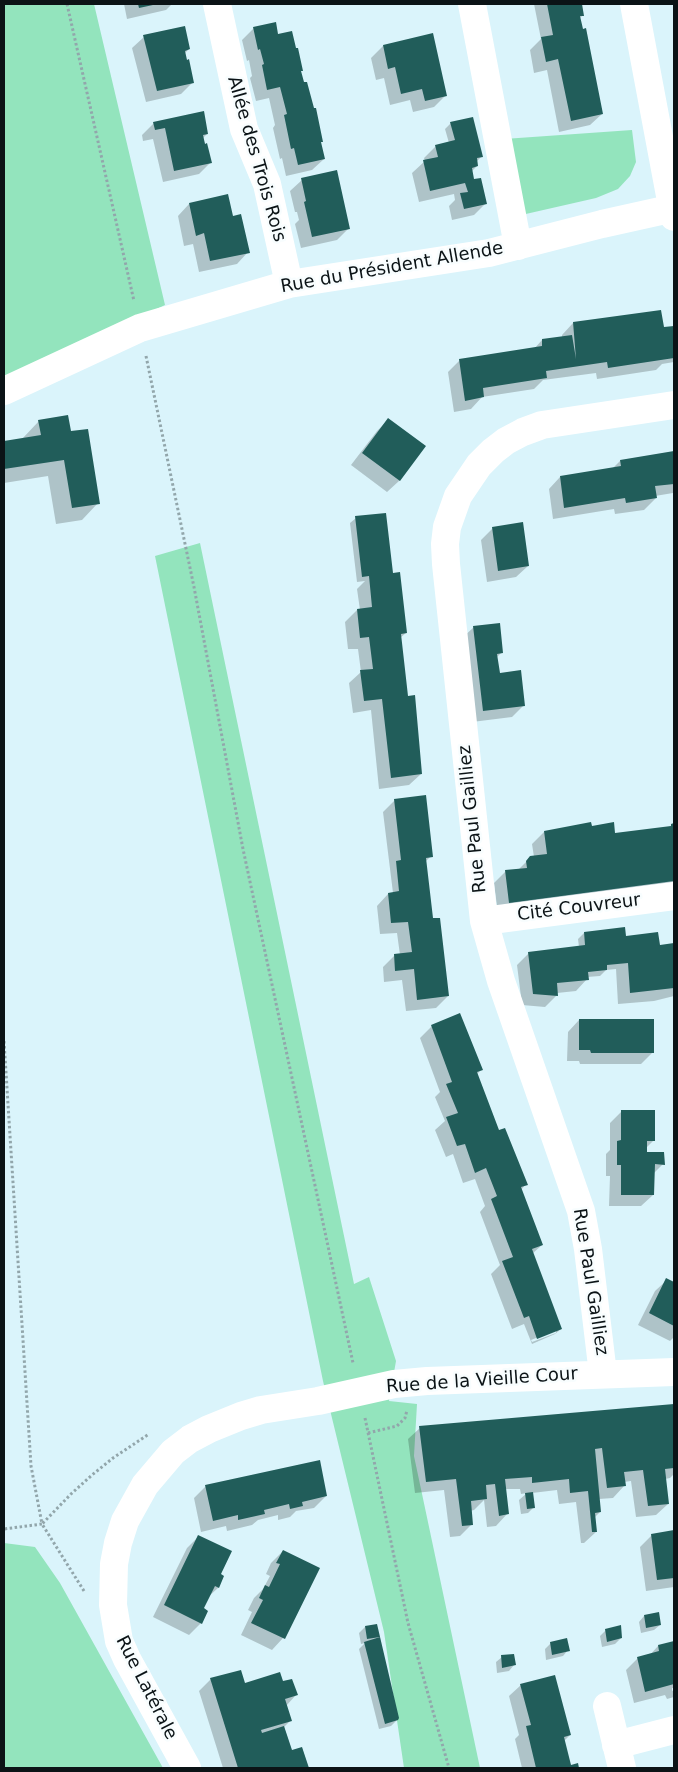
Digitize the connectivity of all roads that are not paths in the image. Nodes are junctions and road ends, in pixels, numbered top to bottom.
1 (217, 4) edge
2 (472, 4) edge
3 (634, 4) edge
4 (674, 211) edge
5 (518, 246) junction
6 (289, 284) junction
7 (4, 391) edge
8 (674, 404) edge
9 (674, 896) edge
10 (484, 921) junction
11 (674, 1372) edge
12 (603, 1374) junction
13 (352, 1382) joint
14 (607, 1706) dead end
15 (674, 1730) edge
16 (619, 1757) edge
17 (187, 1768) edge

1 - 6 street, Allée des Trois Rois
2 - 5 street
3 - 4 street
4 - 5 street, Rue du Président Allende
5 - 6 street, Rue du Président Allende
6 - 7 street, Rue du Président Allende
8 - 10 street, Rue Paul Gailliez
9 - 10 street, Cité Couvreur
10 - 12 street, Rue Paul Gailliez
11 - 12 street, Rue de la Vieille Cour
12 - 13 street, Rue de la Vieille Cour
13 - 17 street, Rue Latérale
14 - 16 street
15 - 16 street

